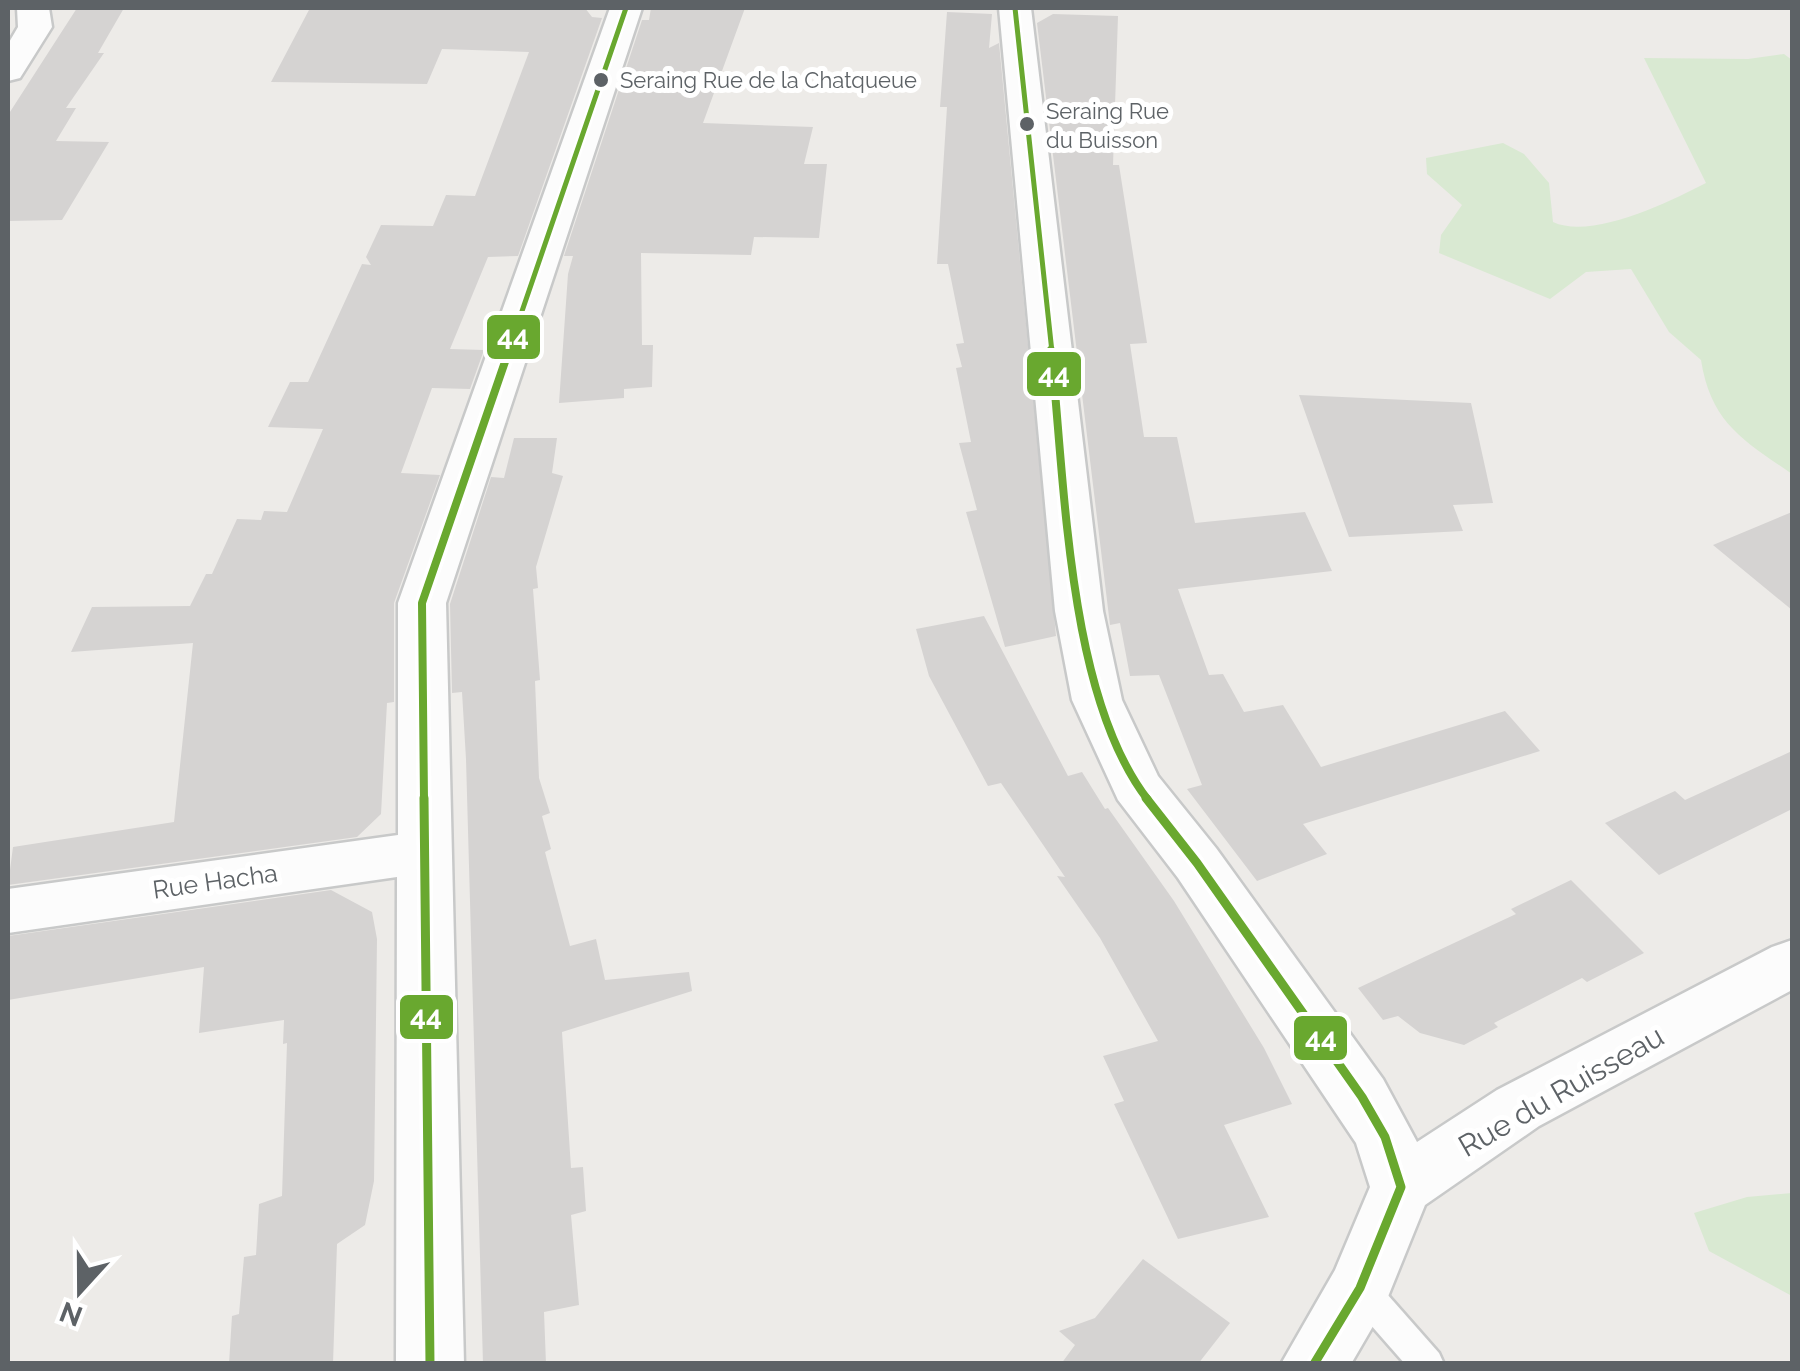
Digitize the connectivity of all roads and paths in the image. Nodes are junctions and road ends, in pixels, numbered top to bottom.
1 (33, 8) edge
2 (626, 8) edge
3 (1015, 8) edge
4 (8, 70) edge
5 (423, 852) junction
6 (8, 910) edge
7 (1792, 964) edge
8 (1401, 1187) junction
9 (1360, 1288) junction
10 (430, 1364) edge
11 (1314, 1364) edge
12 (1427, 1364) edge

1 - 4 street
2 - 5 street
3 - 8 street
5 - 6 street, Rue Hacha
5 - 10 street
7 - 8 street, Rue du Ruisseau
8 - 9 street
9 - 11 street
9 - 12 lane

